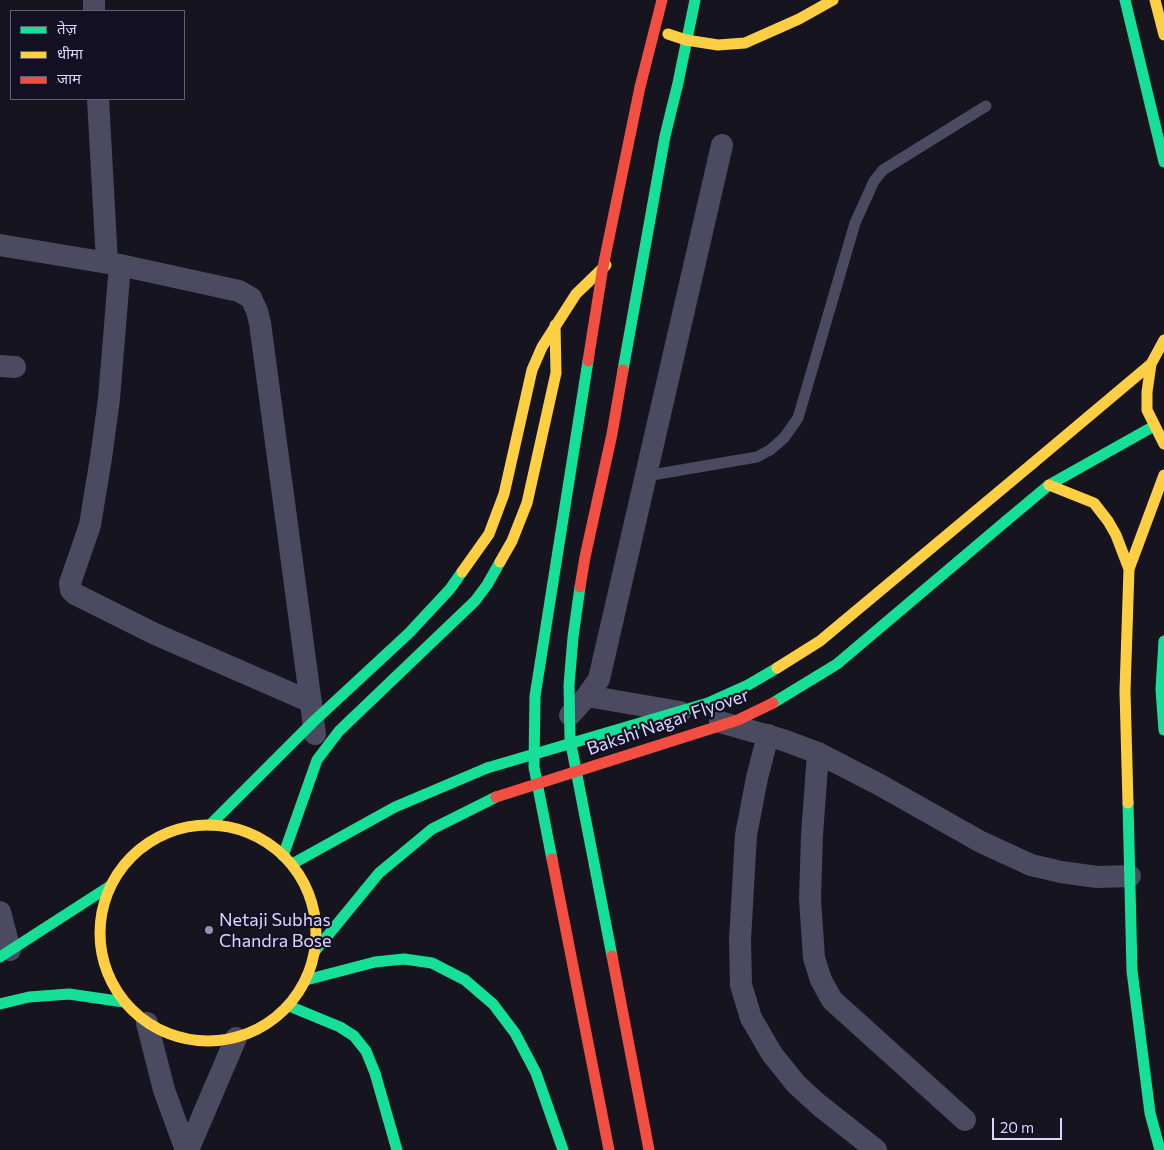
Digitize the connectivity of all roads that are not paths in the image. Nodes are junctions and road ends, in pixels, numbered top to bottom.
1 (662, 0) edge
2 (695, 0) edge
3 (833, 0) edge
4 (1125, 0) edge
5 (1155, 0) edge
6 (655, 29) junction
7 (1164, 35) edge
8 (686, 40) junction
9 (98, 100) edge
10 (986, 106) dead end
11 (722, 145) dead end
12 (1164, 162) edge
13 (0, 245) edge
14 (620, 257) dead end
15 (113, 263) junction
16 (603, 267) junction
17 (555, 325) junction
18 (1164, 340) edge
19 (1151, 364) junction
20 (1154, 426) junction
21 (1164, 444) edge
22 (1164, 475) edge
23 (646, 476) junction
24 (1048, 485) junction
25 (1129, 568) junction
26 (1164, 641) edge
27 (587, 696) junction
28 (312, 712) junction
29 (570, 715) junction
30 (1164, 730) edge
31 (768, 735) junction
32 (818, 753) junction
33 (317, 760) junction
34 (210, 825) junction
35 (283, 856) junction
36 (292, 864) junction
37 (1130, 876) junction
38 (110, 886) junction
39 (0, 912) edge
40 (315, 951) junction
41 (5, 954) edge
42 (306, 980) junction
43 (124, 1002) junction
44 (0, 1004) edge
45 (288, 1006) junction
46 (146, 1023) junction
47 (236, 1038) junction
48 (965, 1120) dead end
49 (187, 1150) edge
50 (397, 1150) edge
51 (563, 1150) edge
52 (610, 1150) edge
53 (649, 1150) edge
54 (876, 1150) edge
55 (1160, 1150) edge

1 - 6 main road
2 - 8 main road
3 - 8 main road
4 - 12 main road
5 - 7 main road
6 - 8 main road
6 - 16 main road
8 - 29 main road
9 - 15 street
10 - 23 lane
11 - 23 street
13 - 15 street
14 - 16 main road
15 - 28 street
15 - 28 street
16 - 17 main road
16 - 52 main road
17 - 28 main road
17 - 33 main road
18 - 19 main road
19 - 20 main road
19 - 36 main road, Bakshi Nagar Flyover, bridge
20 - 21 main road
20 - 24 main road, Bakshi Nagar Flyover
22 - 25 main road
23 - 27 street
24 - 25 main road
24 - 40 main road, Bakshi Nagar Flyover, bridge
25 - 37 main road
26 - 30 main road
27 - 29 street
27 - 31 street
28 - 33 street
28 - 34 main road
29 - 53 main road
31 - 32 street
31 - 54 street
32 - 37 street
32 - 48 street
33 - 35 main road
34 - 35 main road
34 - 38 main road
35 - 36 main road
36 - 40 main road
37 - 55 main road
38 - 41 main road
38 - 43 main road
39 - 41 street
40 - 42 main road
42 - 45 main road
42 - 51 main road
43 - 44 main road
43 - 46 main road
45 - 47 main road
45 - 50 main road
46 - 47 main road
46 - 49 street
47 - 49 street

